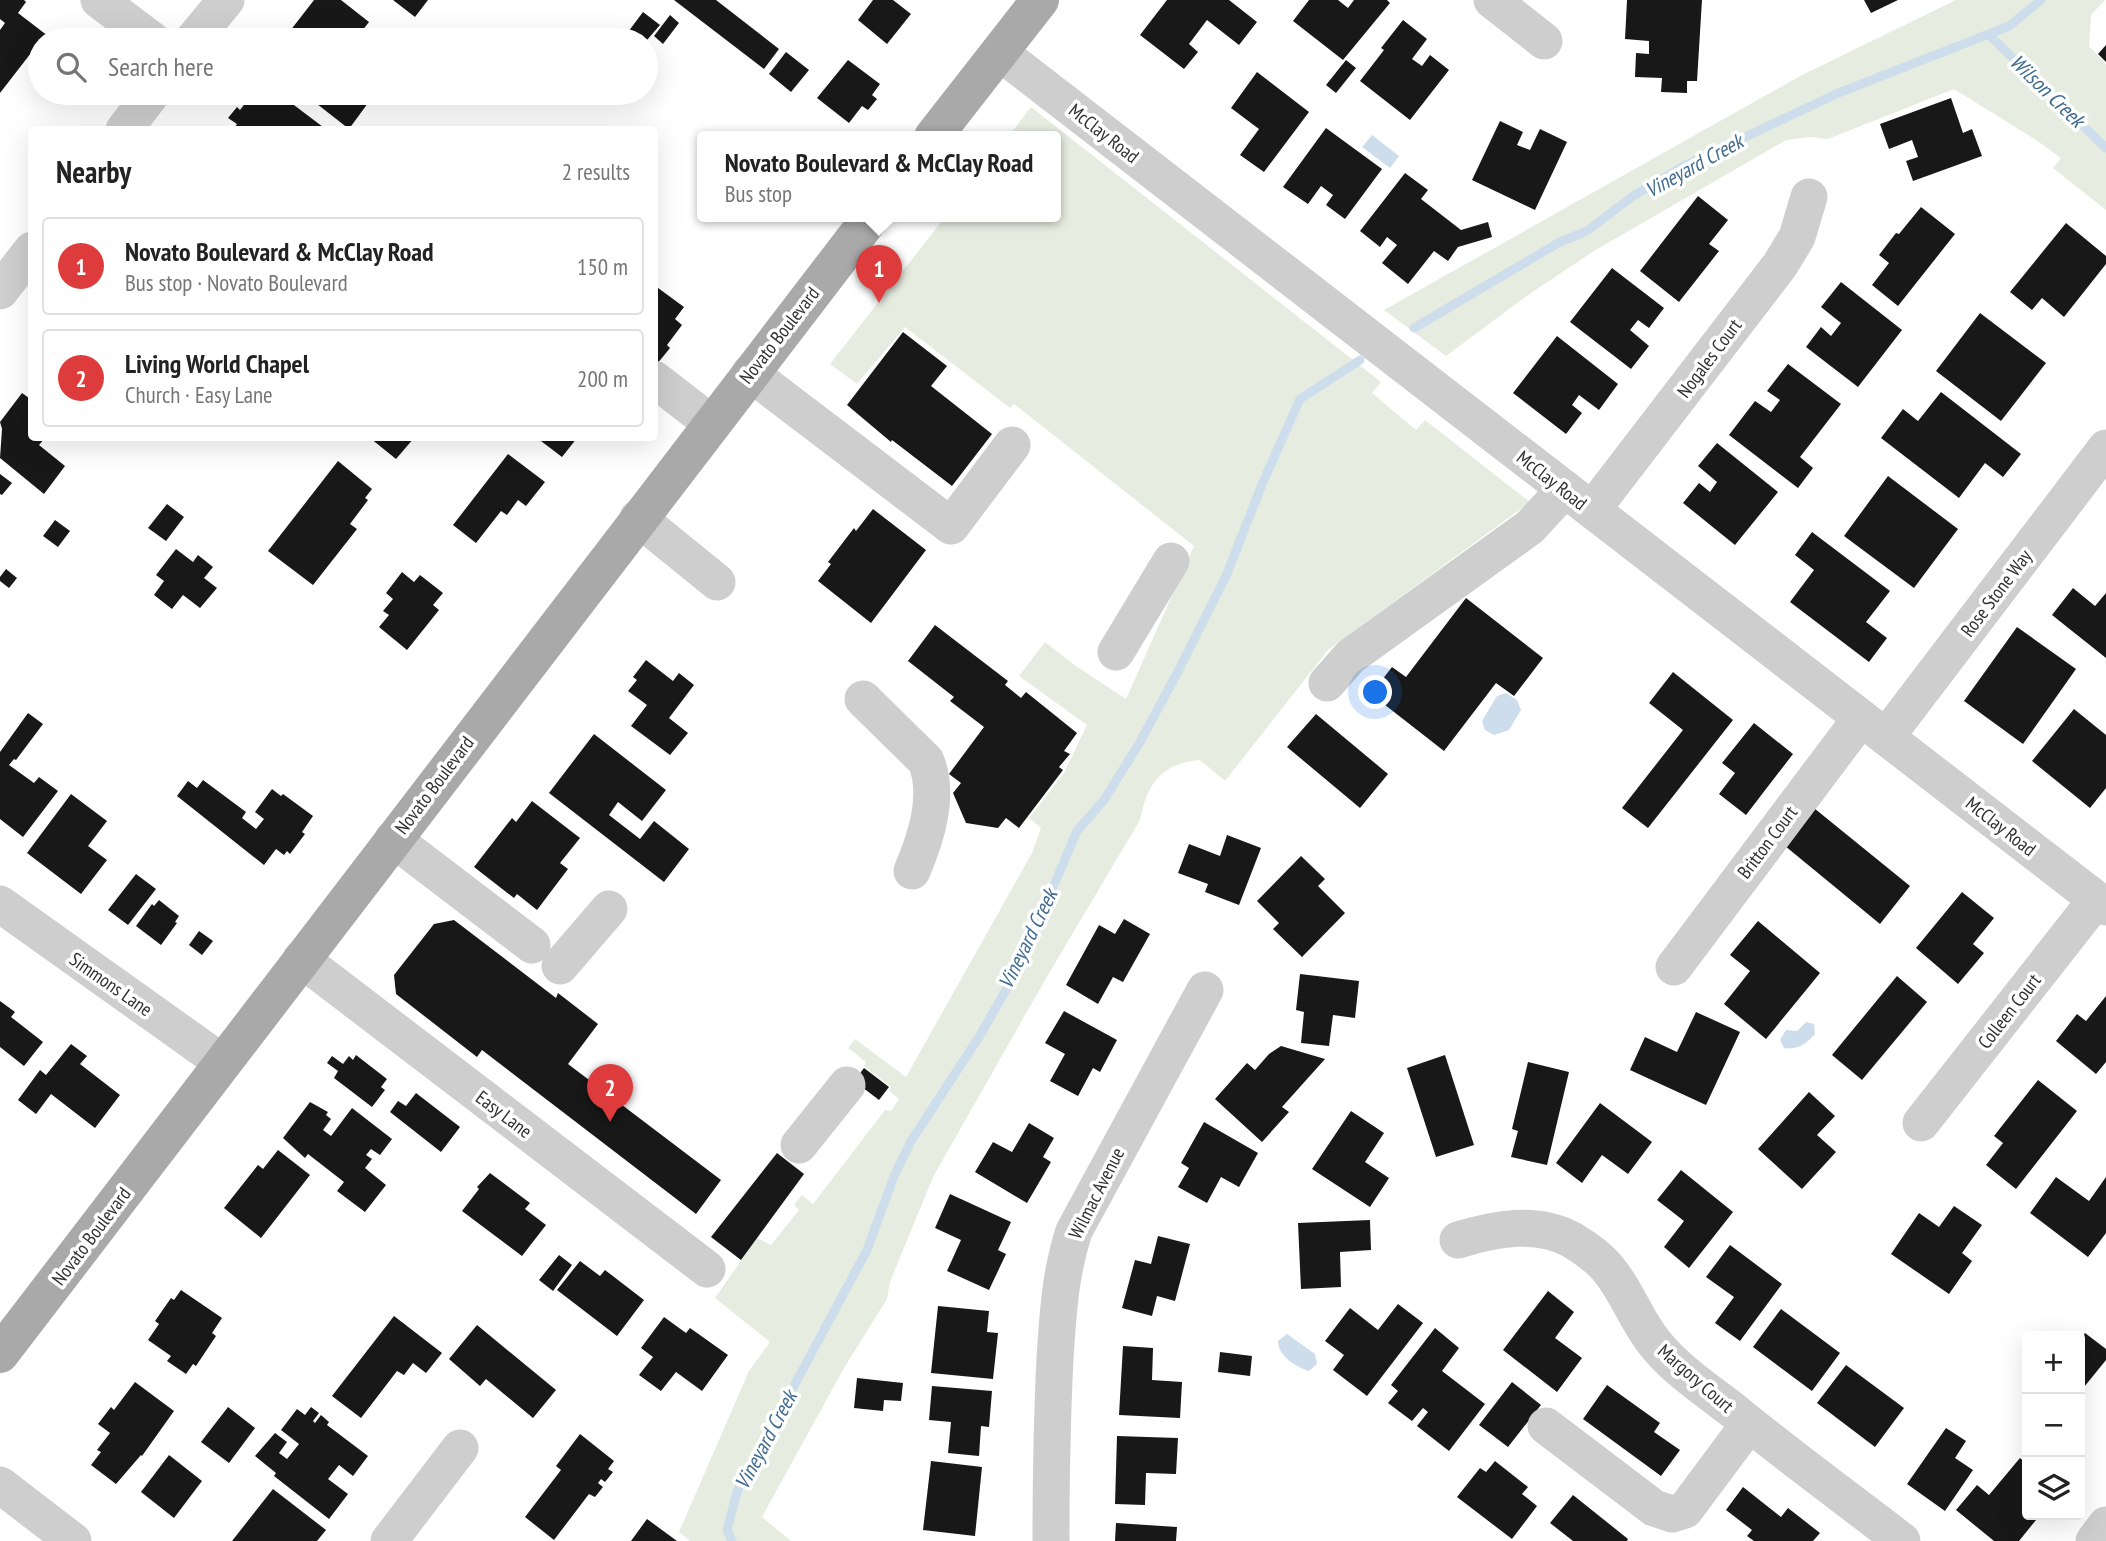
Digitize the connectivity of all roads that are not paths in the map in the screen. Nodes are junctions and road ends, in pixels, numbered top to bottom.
1 (99, 0) edge
2 (226, 0) edge
3 (1040, 0) edge
4 (1492, 0) edge
5 (136, 28) edge
6 (203, 28) edge
7 (1544, 41) dead end
8 (999, 52) junction
9 (143, 105) edge
10 (127, 126) edge
11 (938, 131) edge
12 (1809, 197) dead end
13 (867, 222) edge
14 (28, 255) edge
15 (0, 291) edge
16 (750, 373) junction
17 (658, 382) edge
18 (712, 423) junction
19 (1012, 445) dead end
20 (2106, 448) edge
21 (1579, 500) junction
22 (638, 518) junction
23 (1171, 561) dead end
24 (717, 582) dead end
25 (1116, 652) dead end
26 (1326, 684) dead end
27 (863, 699) dead end
28 (1873, 728) junction
29 (393, 839) junction
30 (912, 871) dead end
31 (0, 904) edge
32 (2101, 904) edge
33 (609, 909) dead end
34 (301, 959) junction
35 (1674, 967) dead end
36 (1205, 990) dead end
37 (223, 1063) junction
38 (847, 1085) dead end
39 (1921, 1123) dead end
40 (799, 1145) dead end
41 (1458, 1240) dead end
42 (707, 1269) dead end
43 (0, 1354) edge
44 (1749, 1424) junction
45 (1546, 1426) dead end
46 (460, 1448) dead end
47 (0, 1485) edge
48 (2106, 1525) edge
49 (73, 1541) edge
50 (388, 1541) edge
51 (1051, 1541) edge
52 (1902, 1541) edge
53 (2094, 1541) edge

1 - 5 street
2 - 6 street
3 - 8 main road
4 - 7 street
8 - 11 main road
8 - 21 street, McClay Road
9 - 10 street
12 - 21 street, Nogales Court
13 - 16 main road, Novato Boulevard
14 - 15 street
16 - 18 main road, Novato Boulevard
16 - 19 street
17 - 18 street
18 - 22 main road, Novato Boulevard
20 - 28 street, Rose Stone Way
21 - 26 street, Nogales Court
21 - 28 street, McClay Road
22 - 24 street
22 - 29 main road, Novato Boulevard
23 - 25 street
27 - 30 street
28 - 32 street, McClay Road
28 - 35 street, Britton Court
29 - 33 street
29 - 34 main road, Novato Boulevard
31 - 37 street, Simmons Lane
32 - 39 street, Colleen Court
34 - 37 main road, Novato Boulevard
34 - 42 street, Easy Lane
36 - 51 street, Wilmac Avenue
37 - 43 main road, Novato Boulevard
38 - 40 street
41 - 44 street, Margory Court
44 - 45 street
44 - 52 street, Margory Court
46 - 50 street
47 - 49 street
48 - 53 street

